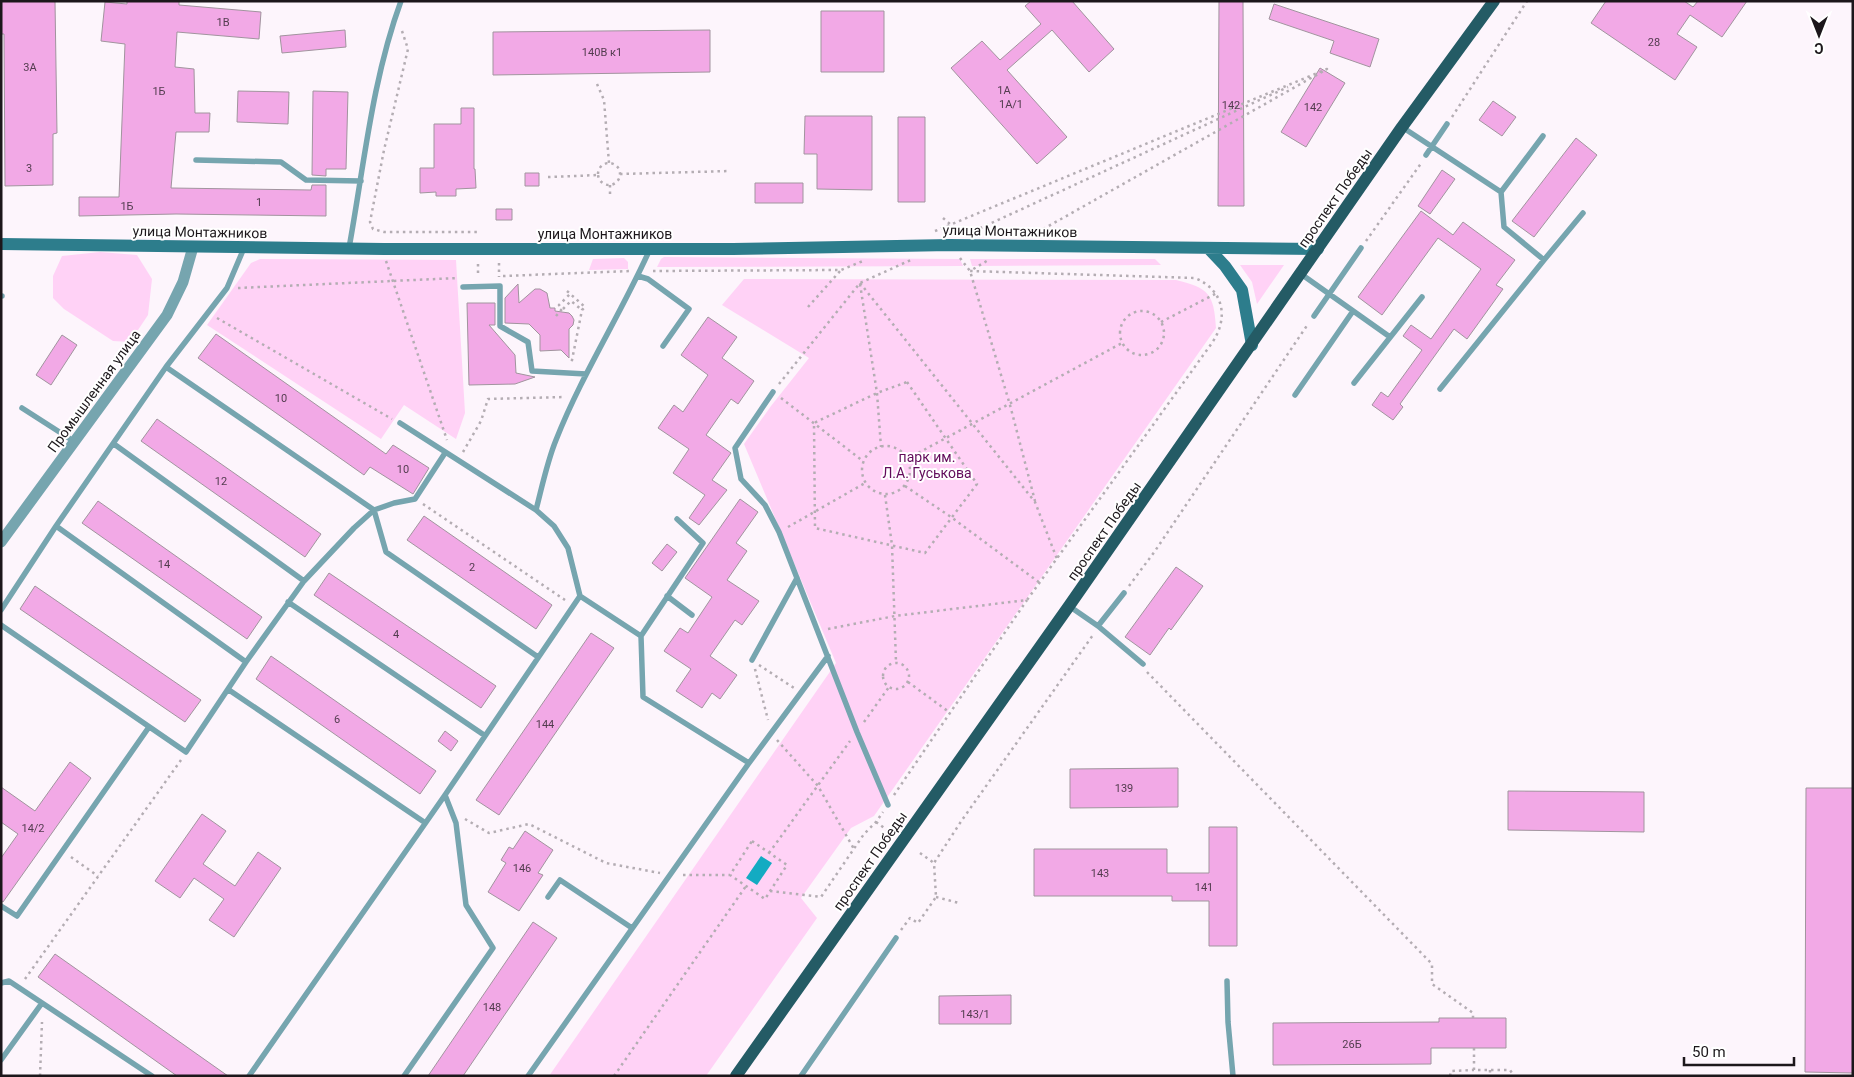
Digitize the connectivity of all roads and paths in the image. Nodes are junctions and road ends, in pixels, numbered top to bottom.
1 (401, 1) edge
2 (1494, 1) edge
3 (1527, 1) edge
4 (396, 14) junction
5 (1327, 69) junction
6 (597, 84) dead end
7 (1447, 124) joint
8 (1402, 127) junction
9 (1543, 136) dead end
10 (1432, 147) junction
11 (1426, 155) joint
12 (196, 160) dead end
13 (609, 163) junction
14 (730, 171) dead end
15 (620, 174) junction
16 (598, 175) junction
17 (548, 177) dead end
18 (361, 181) junction
19 (610, 185) junction
20 (1501, 192) junction
21 (610, 196) dead end
22 (1583, 213) dead end
23 (943, 218) dead end
24 (384, 232) junction
25 (477, 232) dead end
26 (933, 232) dead end
27 (968, 234) dead end
28 (1031, 236) dead end
29 (1, 244) edge
30 (950, 245) junction
31 (192, 247) junction
32 (244, 248) junction
33 (349, 248) junction
34 (1360, 248) joint
35 (384, 249) junction
36 (650, 249) junction
37 (1209, 249) junction
38 (1318, 249) junction
39 (996, 256) dead end
40 (868, 258) dead end
41 (914, 259) dead end
42 (1544, 260) junction
43 (478, 264) dead end
44 (499, 264) dead end
45 (841, 270) junction
46 (970, 270) junction
47 (639, 273) junction
48 (1301, 274) junction
49 (485, 277) dead end
50 (492, 277) dead end
51 (499, 277) junction
52 (459, 278) dead end
53 (393, 281) junction
54 (860, 283) junction
55 (463, 287) dead end
56 (227, 288) junction
57 (1216, 293) junction
58 (1330, 294) junction
59 (1422, 297) dead end
60 (808, 307) dead end
61 (562, 309) junction
62 (582, 310) junction
63 (1353, 311) junction
64 (208, 313) junction
65 (556, 316) dead end
66 (1314, 316) joint
67 (1161, 322) junction
68 (1390, 337) junction
69 (1122, 343) junction
70 (1252, 344) junction
71 (663, 346) dead end
72 (166, 367) junction
73 (569, 374) junction
74 (586, 374) junction
75 (1354, 383) dead end
76 (1440, 389) dead end
77 (772, 392) junction
78 (876, 393) junction
79 (1295, 395) dead end
80 (574, 397) junction
81 (1010, 405) junction
82 (22, 408) dead end
83 (400, 423) joint
84 (814, 423) junction
85 (972, 426) junction
86 (948, 439) junction
87 (75, 442) junction
88 (114, 444) junction
89 (881, 446) junction
90 (446, 453) junction
91 (908, 459) junction
92 (458, 461) junction
93 (863, 461) junction
94 (865, 483) junction
95 (905, 486) junction
96 (885, 495) junction
97 (416, 499) junction
98 (1035, 502) junction
99 (374, 510) junction
100 (536, 510) junction
101 (815, 512) junction
102 (951, 517) junction
103 (678, 519) dead end
104 (56, 526) junction
105 (779, 532) junction
106 (1, 542) edge
107 (892, 545) junction
108 (1057, 560) junction
109 (798, 578) junction
110 (304, 581) junction
111 (1040, 583) junction
112 (1124, 593) joint
113 (580, 596) junction
114 (667, 596) junction
115 (1027, 600) junction
116 (288, 602) junction
117 (574, 606) junction
118 (1069, 606) junction
119 (1, 610) edge
120 (692, 615) dead end
121 (895, 616) junction
122 (1, 625) edge
123 (1098, 626) junction
124 (819, 631) junction
125 (641, 636) junction
126 (828, 656) junction
127 (538, 657) junction
128 (752, 660) junction
129 (246, 662) junction
130 (896, 662) junction
131 (1143, 664) joint
132 (908, 682) junction
133 (889, 687) junction
134 (229, 690) junction
135 (801, 693) junction
136 (949, 713) junction
137 (149, 727) junction
138 (857, 732) junction
139 (771, 733) junction
140 (484, 735) junction
141 (186, 752) junction
142 (749, 763) junction
143 (818, 786) junction
144 (445, 795) junction
145 (888, 805) junction
146 (464, 818) dead end
147 (424, 822) junction
148 (876, 822) junction
149 (891, 833) dead end
150 (854, 849) junction
151 (63, 851) junction
152 (769, 852) junction
153 (920, 853) dead end
154 (934, 863) junction
155 (670, 875) junction
156 (730, 875) junction
157 (98, 876) junction
158 (746, 886) junction
159 (770, 890) junction
160 (548, 897) dead end
161 (936, 897) junction
162 (959, 903) dead end
163 (1, 906) edge
164 (632, 928) junction
165 (896, 938) joint
166 (1227, 981) dead end
167 (1, 983) edge
168 (19, 987) junction
169 (42, 1003) junction
170 (1473, 1018) dead end
171 (1474, 1048) dead end
172 (1, 1060) edge
173 (1474, 1070) junction
174 (1490, 1070) junction
175 (40, 1076) edge
176 (152, 1076) edge
177 (249, 1076) edge
178 (404, 1076) edge
179 (528, 1076) edge
180 (614, 1076) edge
181 (736, 1076) edge
182 (801, 1076) edge
183 (1234, 1076) edge
184 (1450, 1076) edge
185 (1490, 1076) edge
186 (1514, 1076) edge

1 - 4 lane
2 - 8 main road, проспект Победы
3 - 7 path
4 - 18 lane
4 - 24 path
5 - 26 path
5 - 27 path
5 - 28 path
6 - 13 path
7 - 10 lane
8 - 10 lane
8 - 38 main road, проспект Победы
9 - 20 lane
10 - 11 lane
10 - 20 lane
11 - 34 path
12 - 18 lane
13 - 15 path
13 - 16 path
14 - 15 path
15 - 19 path
16 - 17 path
16 - 19 path
18 - 33 lane
19 - 21 path
20 - 42 lane
22 - 42 lane
23 - 30 path
24 - 25 path
24 - 35 path
29 - 31 main road, улица Монтажников
30 - 36 main road, улица Монтажников
30 - 37 main road, улица Монтажников
30 - 46 path
31 - 32 main road, улица Монтажников
31 - 87 street, Промышленная улица
32 - 33 main road, улица Монтажников
32 - 56 lane
33 - 35 main road, улица Монтажников
34 - 58 lane
35 - 36 main road, улица Монтажников
35 - 53 path
36 - 47 lane
37 - 38 main road, улица Монтажников
37 - 70 main road
38 - 48 main road, проспект Победы
39 - 46 path
40 - 45 path
41 - 54 path
42 - 76 lane
43 - 49 path
44 - 51 path
45 - 47 path
45 - 60 path
46 - 57 path
46 - 81 path
47 - 51 path
47 - 71 lane
47 - 74 lane
48 - 58 lane
48 - 70 main road, проспект Победы
50 - 51 path
52 - 53 path
53 - 56 path
53 - 90 path
54 - 77 path
54 - 78 path
54 - 85 path
55 - 73 lane
56 - 64 lane
57 - 67 path
57 - 108 path
58 - 63 lane
58 - 66 lane
59 - 68 lane
61 - 62 path
61 - 62 path
61 - 65 path
62 - 73 path
63 - 68 lane
63 - 79 lane
64 - 72 lane
64 - 83 path
66 - 112 path
67 - 69 path
67 - 69 path
68 - 75 lane
69 - 81 path
70 - 118 main road, проспект Победы
72 - 88 lane
72 - 99 lane
73 - 74 lane
74 - 80 lane
77 - 84 path
77 - 105 lane
78 - 84 path
78 - 86 path
78 - 89 path
80 - 92 path
80 - 100 lane
81 - 85 path
81 - 98 path
82 - 87 lane
83 - 90 lane
84 - 93 path
84 - 101 path
85 - 86 path
85 - 98 path
86 - 91 path
86 - 102 path
87 - 106 street, Промышленная улица
88 - 104 lane
88 - 110 lane
89 - 91 path
89 - 93 path
90 - 92 lane
90 - 97 lane
91 - 95 path
92 - 100 lane
93 - 94 path
94 - 96 path
94 - 101 path
95 - 96 path
95 - 102 path
96 - 107 path
97 - 99 lane
97 - 117 path
98 - 108 path
99 - 110 lane
99 - 127 lane
100 - 113 lane
101 - 105 path
101 - 107 path
102 - 107 path
102 - 111 path
103 - 114 lane
104 - 119 lane
104 - 129 lane
105 - 109 lane
107 - 121 path
108 - 111 path
109 - 124 lane
109 - 128 lane
110 - 116 lane
111 - 115 path
112 - 123 lane
113 - 117 lane
113 - 125 lane
114 - 120 lane
114 - 125 lane
115 - 121 path
115 - 136 path
116 - 129 lane
116 - 140 lane
117 - 127 lane
118 - 123 lane
118 - 181 main road, проспект Победы
121 - 124 path
121 - 130 path
122 - 137 lane
123 - 131 lane
123 - 154 path
124 - 126 lane
125 - 142 lane
126 - 135 lane
126 - 138 lane
127 - 140 lane
128 - 135 path
128 - 139 path
129 - 134 lane
130 - 132 path
130 - 133 path
131 - 170 path
132 - 133 path
132 - 136 path
133 - 138 path
134 - 141 lane
134 - 147 lane
135 - 139 lane
136 - 145 path
137 - 141 lane
137 - 151 lane
138 - 143 path
138 - 145 lane
139 - 142 lane
139 - 143 path
140 - 144 lane
141 - 157 path
142 - 155 lane
143 - 150 path
143 - 152 path
144 - 147 lane
144 - 178 lane
145 - 148 path
146 - 155 path
147 - 177 lane
148 - 149 path
148 - 150 path
150 - 159 path
151 - 157 path
151 - 163 lane
152 - 156 path
152 - 159 path
153 - 154 path
154 - 161 path
155 - 156 path
155 - 164 lane
156 - 158 path
157 - 168 path
158 - 159 path
158 - 180 path
160 - 164 lane
161 - 162 path
161 - 165 path
164 - 179 lane
165 - 182 lane
166 - 183 lane
167 - 168 lane
168 - 169 lane
169 - 172 lane
169 - 175 path
169 - 176 lane
171 - 173 path
173 - 174 path
173 - 184 path
174 - 185 path
174 - 186 path

